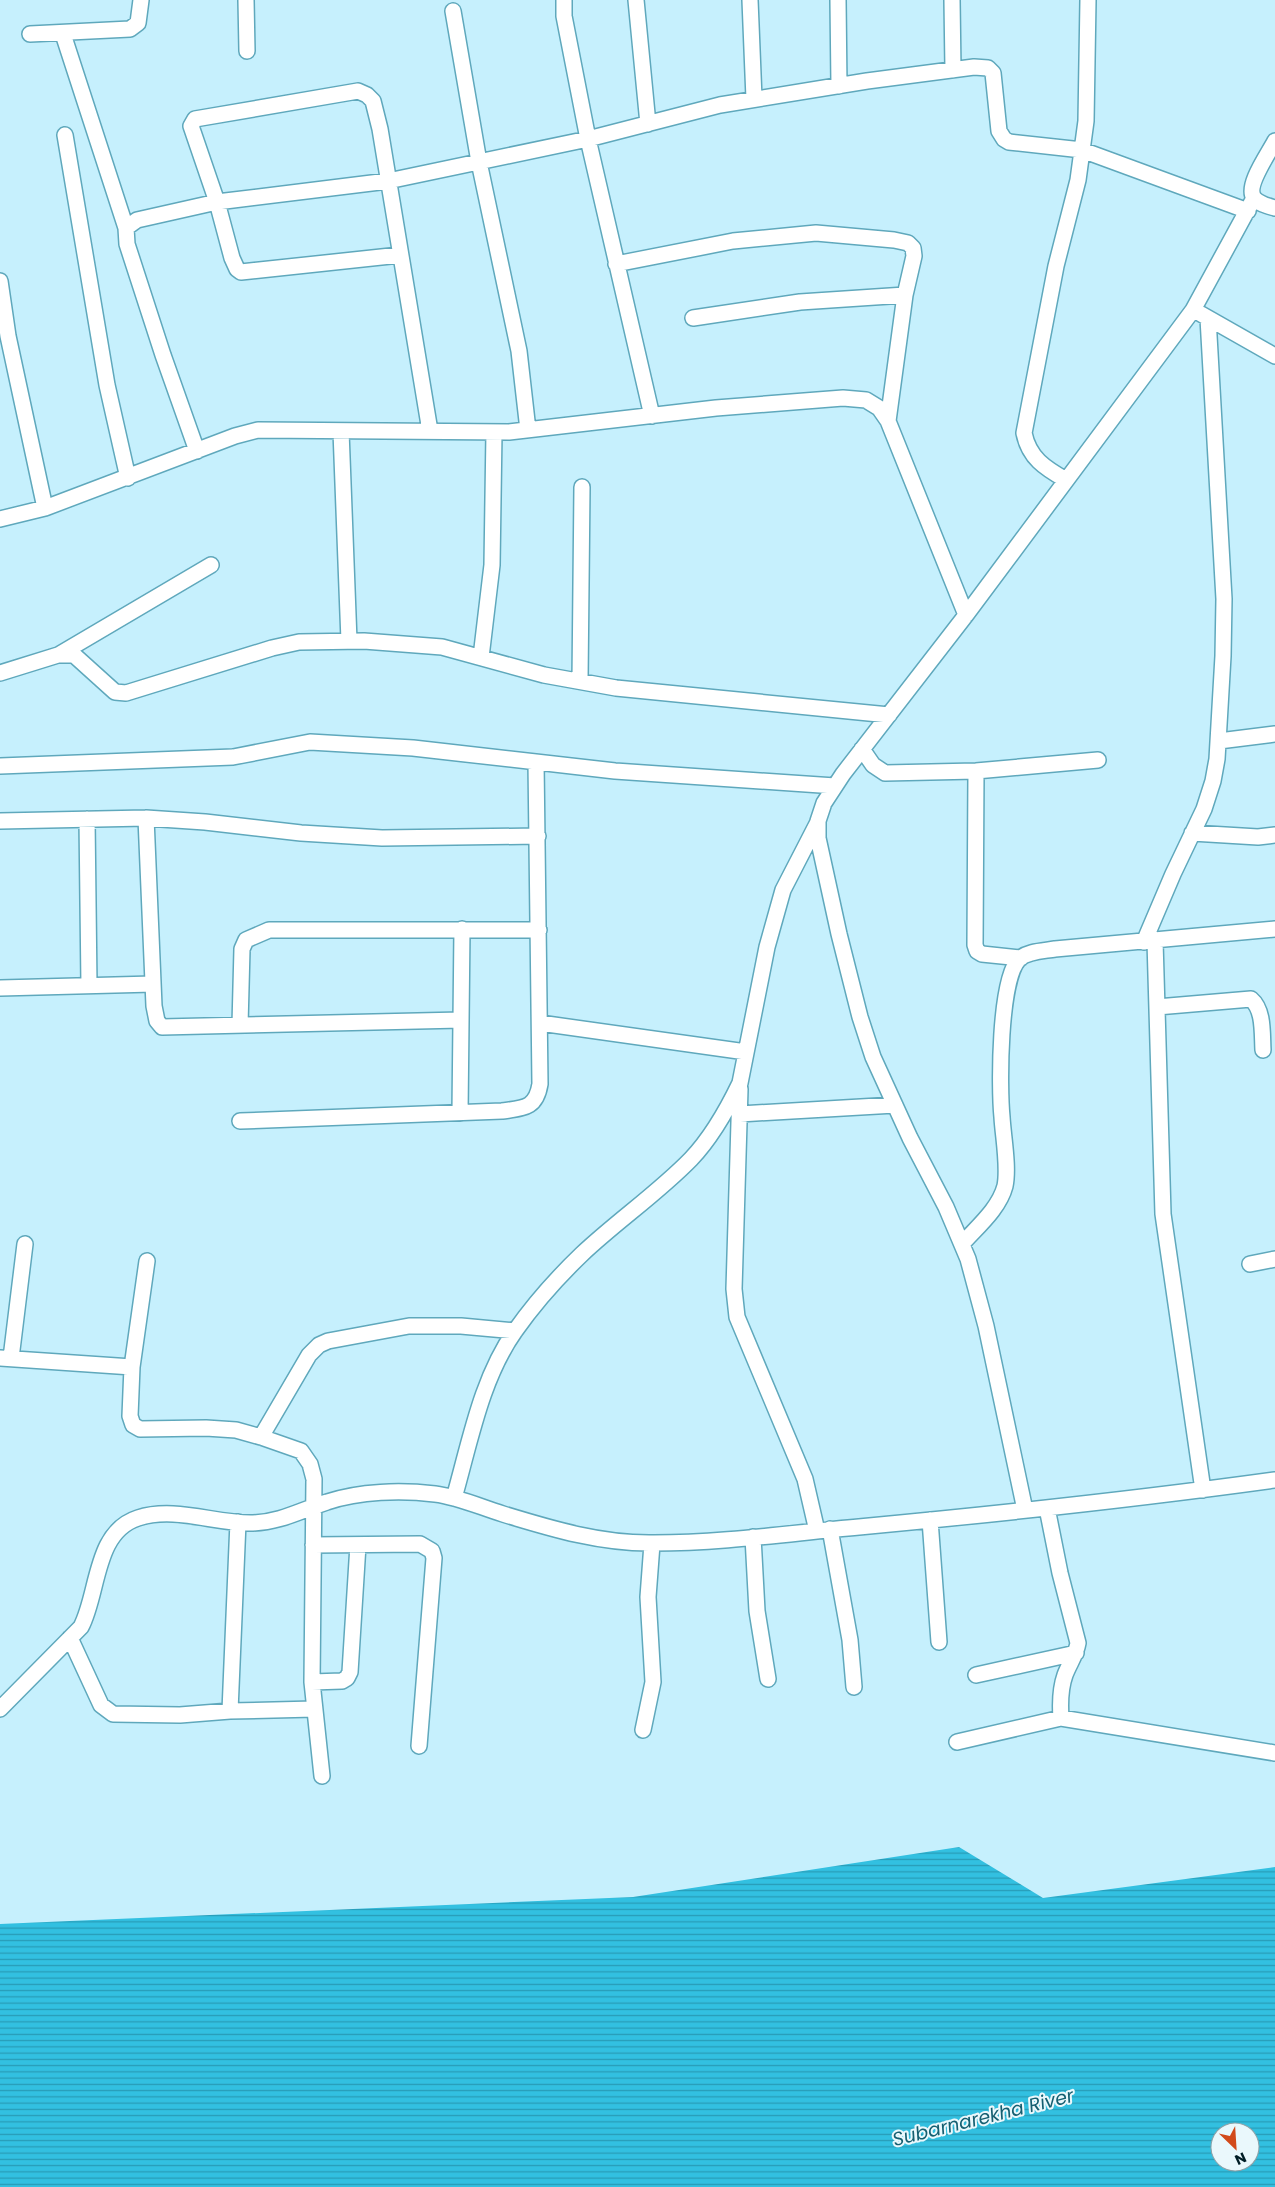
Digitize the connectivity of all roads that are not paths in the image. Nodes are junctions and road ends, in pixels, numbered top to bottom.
1 (141, 0) edge
2 (246, 0) edge
3 (564, 0) edge
4 (636, 0) edge
5 (750, 0) edge
6 (838, 0) edge
7 (952, 0) edge
8 (1088, 0) edge
9 (453, 11) dead end
10 (30, 34) dead end
11 (63, 34) junction
12 (247, 51) dead end
13 (953, 70) junction
14 (839, 86) junction
15 (754, 99) junction
16 (648, 124) junction
17 (65, 135) dead end
18 (588, 139) junction
19 (1275, 141) edge
20 (1082, 150) junction
21 (479, 162) junction
22 (388, 181) junction
23 (217, 202) junction
24 (1251, 204) junction
25 (1275, 208) edge
26 (126, 228) junction
27 (400, 255) junction
28 (616, 264) junction
29 (0, 280) edge
30 (905, 295) junction
31 (1193, 310) junction
32 (693, 318) dead end
33 (1208, 318) junction
34 (1275, 356) edge
35 (652, 416) junction
36 (888, 421) junction
37 (528, 430) junction
38 (341, 431) junction
39 (430, 431) junction
40 (494, 432) junction
41 (197, 451) junction
42 (128, 478) junction
43 (1066, 480) junction
44 (582, 487) dead end
45 (45, 508) junction
46 (0, 519) edge
47 (211, 565) dead end
48 (966, 615) junction
49 (349, 641) junction
50 (58, 655) junction
51 (481, 657) junction
52 (0, 673) edge
53 (580, 681) junction
54 (889, 715) junction
55 (1275, 734) edge
56 (1218, 741) junction
57 (862, 749) junction
58 (1098, 760) dead end
59 (536, 762) junction
60 (0, 766) edge
61 (976, 772) junction
62 (835, 786) junction
63 (146, 818) junction
64 (87, 819) junction
65 (818, 820) junction
66 (0, 821) edge
67 (1192, 833) junction
68 (1275, 835) edge
69 (538, 836) junction
70 (462, 929) junction
71 (539, 930) junction
72 (1275, 930) edge
73 (1150, 941) junction
74 (1021, 958) junction
75 (153, 984) junction
76 (89, 986) junction
77 (0, 988) edge
78 (1157, 1007) junction
79 (461, 1020) junction
80 (540, 1023) junction
81 (240, 1024) junction
82 (1263, 1050) dead end
83 (746, 1052) junction
84 (740, 1083) junction
85 (895, 1105) junction
86 (460, 1113) junction
87 (740, 1114) junction
88 (240, 1121) dead end
89 (25, 1244) dead end
90 (962, 1244) junction
91 (1275, 1259) edge
92 (147, 1261) dead end
93 (1250, 1264) dead end
94 (515, 1331) junction
95 (5, 1358) edge
96 (132, 1367) junction
97 (261, 1437) junction
98 (1275, 1480) edge
99 (1203, 1490) junction
100 (454, 1498) junction
101 (314, 1508) junction
102 (1047, 1508) junction
103 (1025, 1510) junction
104 (930, 1520) junction
105 (238, 1522) junction
106 (824, 1530) junction
107 (753, 1537) junction
108 (313, 1544) junction
109 (652, 1544) junction
110 (358, 1545) junction
111 (70, 1638) junction
112 (939, 1642) dead end
113 (1076, 1653) junction
114 (976, 1675) dead end
115 (768, 1679) dead end
116 (312, 1682) junction
117 (854, 1687) dead end
118 (0, 1709) edge
119 (314, 1709) junction
120 (230, 1711) junction
121 (1061, 1718) junction
122 (643, 1730) dead end
123 (957, 1742) dead end
124 (419, 1746) dead end
125 (1275, 1753) edge
126 (322, 1776) dead end

1 - 11 street
2 - 12 street
3 - 18 street
4 - 16 street
5 - 15 street
6 - 14 street
7 - 13 street
8 - 20 street
9 - 21 street
10 - 11 street
11 - 26 street
13 - 14 street
13 - 20 street
14 - 15 street
15 - 16 street
16 - 18 street
17 - 42 street
18 - 21 street
18 - 28 street
19 - 24 street
20 - 24 street
20 - 43 street
21 - 22 street
21 - 37 street
22 - 23 street
22 - 23 street
22 - 27 street
23 - 26 street
23 - 27 street
24 - 25 street
24 - 31 street
26 - 41 street
27 - 39 street
28 - 30 street
28 - 35 street
29 - 45 street
30 - 32 street
30 - 36 street
31 - 33 street
31 - 43 street
33 - 34 street
33 - 56 street
35 - 36 street
35 - 37 street
36 - 48 street
37 - 40 street
38 - 39 street
38 - 41 street
38 - 49 street
39 - 40 street
40 - 51 street
41 - 42 street
42 - 45 street
43 - 48 street
44 - 53 street
45 - 46 street
47 - 50 street
48 - 54 street
49 - 50 street
49 - 51 street
50 - 52 street
51 - 53 street
53 - 54 street
54 - 57 street
55 - 56 street
56 - 67 street
57 - 61 street
57 - 62 street
58 - 61 street
59 - 60 street
59 - 62 street
59 - 69 street
61 - 74 street
62 - 65 street
63 - 64 street
63 - 69 street
63 - 75 street
64 - 66 street
64 - 76 street
65 - 83 street
65 - 85 street
67 - 68 street
67 - 73 street
69 - 71 street
70 - 71 street
70 - 79 street
70 - 81 street
71 - 80 street
72 - 73 street
73 - 74 street
73 - 78 street
74 - 90 street
75 - 76 street
75 - 81 street
76 - 77 street
78 - 82 street
78 - 99 street
79 - 81 street
79 - 86 street
80 - 83 street
80 - 86 street
83 - 84 street
84 - 87 street
84 - 94 street
85 - 87 street
85 - 90 street
86 - 88 street
87 - 106 street
89 - 95 street
90 - 103 street
91 - 93 street
92 - 96 street
94 - 97 street
94 - 100 street
95 - 96 street
96 - 97 street
97 - 101 street
98 - 99 street
99 - 102 street
100 - 101 street
100 - 109 street
101 - 105 street
101 - 108 street
102 - 103 street
102 - 113 street
103 - 104 street
104 - 106 street
104 - 112 street
105 - 111 street
105 - 120 street
106 - 107 street
106 - 117 street
107 - 109 street
107 - 115 street
108 - 110 street
108 - 116 street
109 - 122 street
110 - 116 street
110 - 124 street
111 - 118 street
111 - 120 street
113 - 114 street
113 - 121 street
116 - 119 street
119 - 120 street
119 - 126 street
121 - 123 street
121 - 125 street

